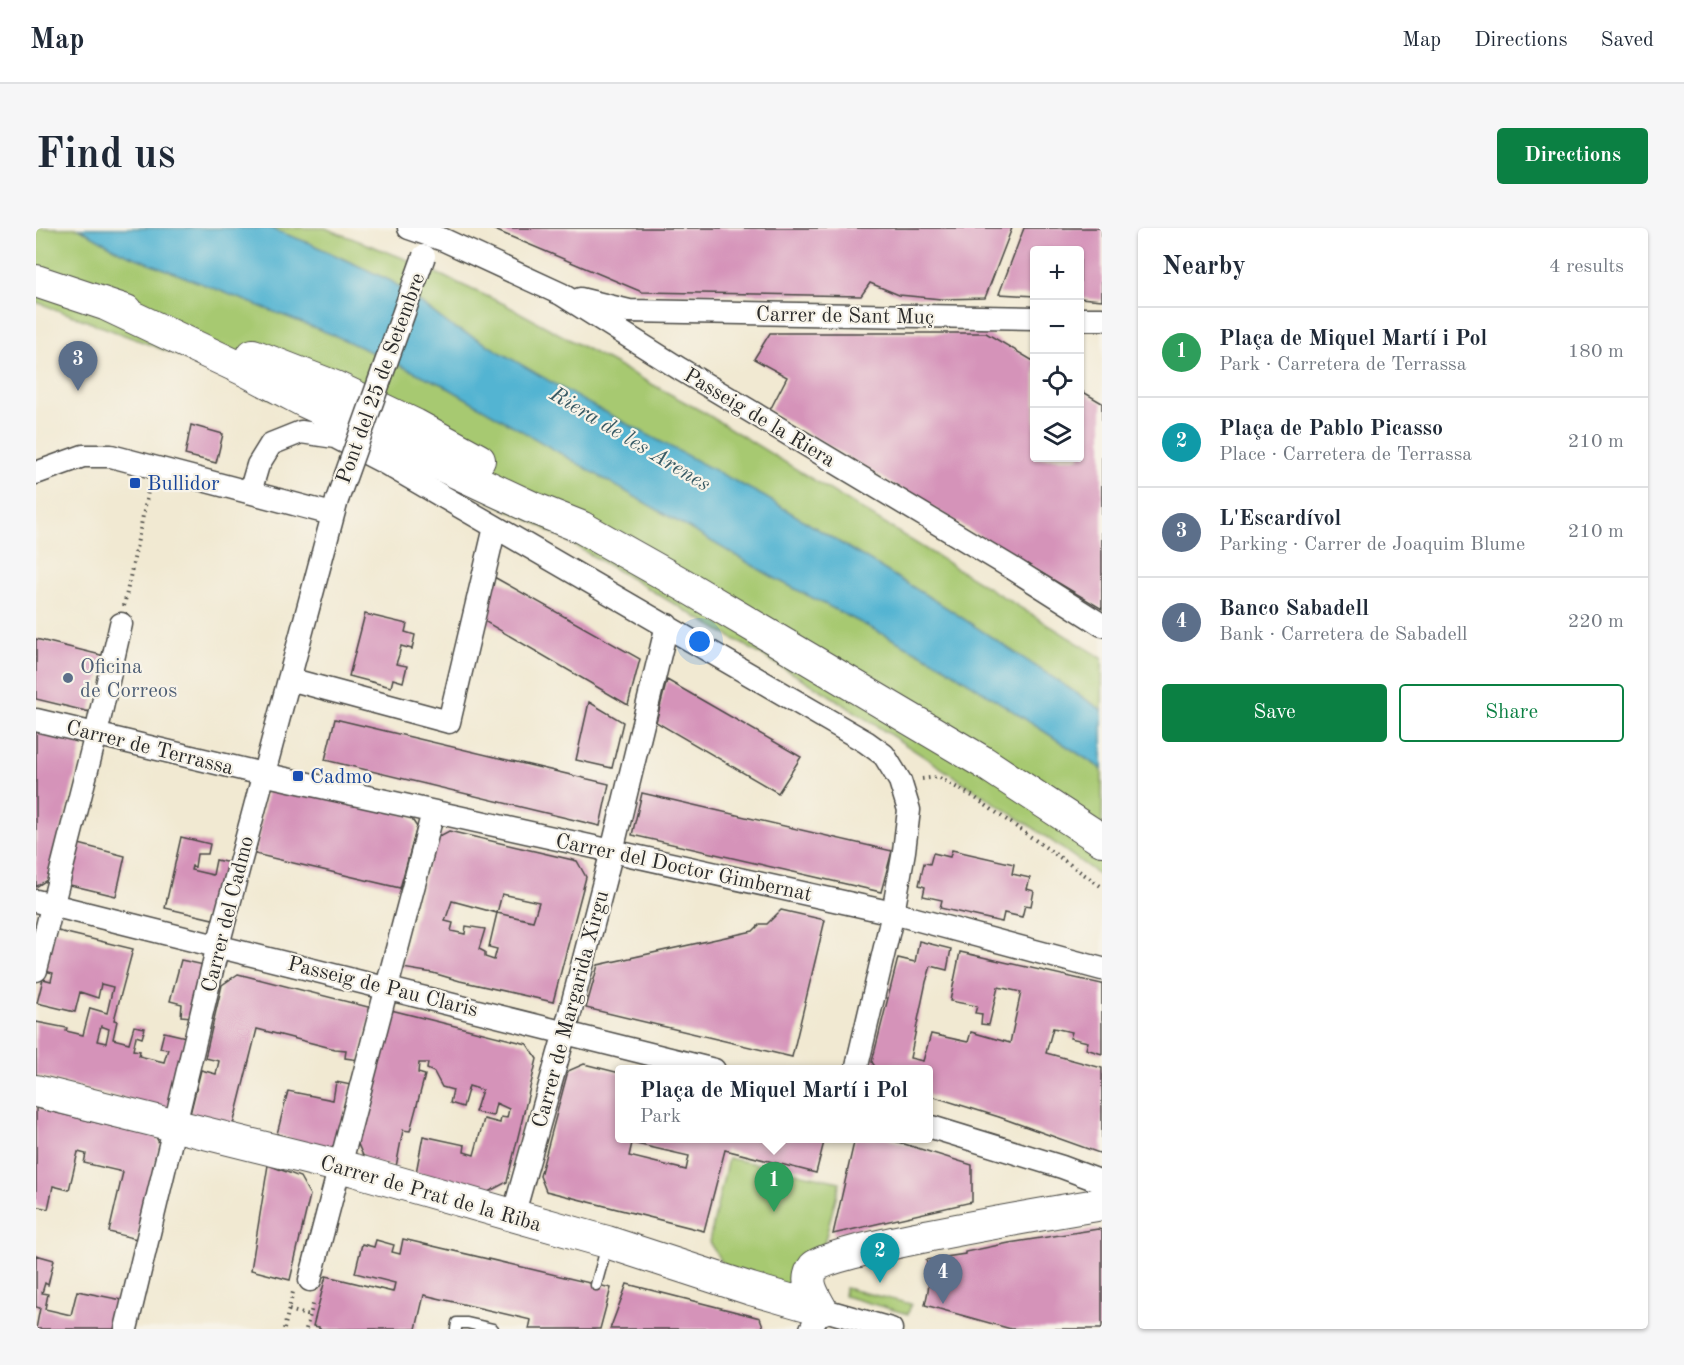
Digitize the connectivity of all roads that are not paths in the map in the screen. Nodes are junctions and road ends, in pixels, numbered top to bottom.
1 (409, 228) edge
2 (430, 240) edge
3 (36, 281) edge
4 (561, 294) junction
5 (656, 311) junction
6 (1030, 318) edge
7 (1084, 319) edge
8 (1102, 319) edge
9 (658, 355) junction
10 (36, 473) edge
11 (250, 492) junction
12 (334, 507) junction
13 (495, 527) junction
14 (121, 624) road end
15 (666, 625) junction
16 (1102, 625) edge
17 (289, 679) junction
18 (36, 720) edge
19 (96, 734) junction
20 (263, 774) junction
21 (433, 812) junction
22 (1102, 840) edge
23 (612, 851) junction
24 (44, 903) edge
25 (893, 913) junction
26 (218, 945) junction
27 (1102, 969) edge
28 (36, 970) edge
29 (388, 988) junction
30 (565, 1032) junction
31 (694, 1065) edge
32 (857, 1065) edge
33 (36, 1091) edge
34 (175, 1126) junction
35 (933, 1128) edge
36 (341, 1168) junction
37 (1102, 1182) edge
38 (1102, 1204) edge
39 (513, 1216) junction
40 (607, 1242) junction
41 (596, 1285) dead end
42 (307, 1287) road end
43 (816, 1319) edge
44 (126, 1329) edge
45 (456, 1329) edge
46 (493, 1329) edge
47 (891, 1329) edge

1 - 2 street, Passeig de la Riera
2 - 4 street, Passeig de la Riera
2 - 12 street, Pont del 25 de Setembre, bridge
3 - 22 main road
4 - 5 street, Carrer de Sant Muç
4 - 9 street, Passeig de la Riera
5 - 6 street, Carrer de Sant Muç
5 - 9 street
7 - 8 street
9 - 16 street, Passeig de la Riera
10 - 11 street
11 - 12 street
11 - 13 street
12 - 17 street, Carrer del Cadmo
13 - 15 street
13 - 17 street
14 - 19 street
15 - 23 street, Carrer de Margarida Xirgu
15 - 25 street
17 - 20 street, Carrer del Cadmo
18 - 19 street, Carrer de Terrassa
19 - 20 street, Carrer de Terrassa
19 - 24 street
20 - 21 street, Carrer del Doctor Gimbernat
20 - 26 street, Carrer del Cadmo
21 - 23 street, Carrer del Doctor Gimbernat
21 - 29 street
23 - 25 street, Carrer del Doctor Gimbernat
23 - 30 street, Carrer de Margarida Xirgu
24 - 26 street, Passeig de Pau Claris
24 - 28 street
25 - 27 street, Carrer del Doctor Gimbernat
25 - 32 street
26 - 29 street, Passeig de Pau Claris
26 - 34 street, Carrer del Cadmo
29 - 30 street, Passeig de Pau Claris
29 - 36 street
30 - 31 street, Passeig de Pau Claris
30 - 39 street, Carrer de Margarida Xirgu
33 - 34 main road, Carrer de Prat de la Riba
34 - 36 main road, Carrer de Prat de la Riba
34 - 44 street, Carrer del Cadmo
35 - 37 street
36 - 39 main road, Carrer de Prat de la Riba
36 - 42 street
38 - 43 main road
39 - 40 main road, Carrer de Prat de la Riba
40 - 41 lane
40 - 43 main road, Carrer de Prat de la Riba
43 - 47 street
45 - 46 lane

